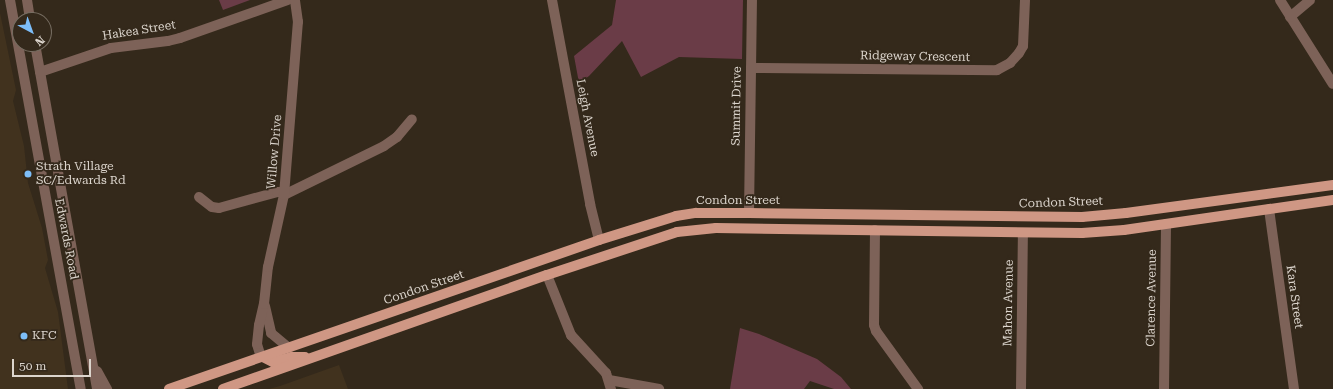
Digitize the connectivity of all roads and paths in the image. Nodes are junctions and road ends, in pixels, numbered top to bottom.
1 (10, 0) edge
2 (26, 0) edge
3 (288, 0) edge
4 (295, 0) edge
5 (552, 0) edge
6 (752, 0) edge
7 (1025, 0) edge
8 (1280, 0) edge
9 (1310, 0) edge
10 (28, 12) edge
11 (1290, 16) junction
12 (36, 52) edge
13 (751, 68) junction
14 (40, 72) junction
15 (1333, 84) edge
16 (412, 119) dead end
17 (1333, 185) edge
18 (284, 193) junction
19 (199, 197) dead end
20 (1333, 200) edge
21 (1164, 208) junction
22 (1269, 209) junction
23 (749, 213) junction
24 (1022, 217) junction
25 (1166, 224) junction
26 (875, 230) junction
27 (1023, 233) junction
28 (599, 240) junction
29 (542, 260) junction
30 (548, 275) junction
31 (264, 304) junction
32 (288, 348) junction
33 (315, 356) junction
34 (263, 357) junction
35 (92, 362) junction
36 (610, 384) edge
37 (81, 389) edge
38 (97, 389) edge
39 (107, 389) edge
40 (169, 389) edge
41 (223, 389) edge
42 (659, 389) edge
43 (918, 389) edge
44 (1021, 389) edge
45 (1164, 389) edge
46 (1294, 389) edge

1 - 37 street, Edwards Road
2 - 10 street
3 - 14 street, Hakea Street
4 - 18 street, Willow Drive
5 - 28 street, Leigh Avenue
6 - 13 street, Summit Drive
7 - 13 street, Ridgeway Crescent
8 - 11 street
9 - 11 street
11 - 15 street
12 - 14 street, Edwards Road
13 - 23 street, Summit Drive
14 - 35 street, Edwards Road
16 - 18 street
17 - 21 main road, Condon Street
18 - 19 street
18 - 31 street, Willow Drive
20 - 22 main road
21 - 24 main road, Condon Street
21 - 25 main road, Clarence Avenue
22 - 25 main road
22 - 46 street, Kara Street
23 - 24 main road, Condon Street
23 - 28 main road, Condon Street
24 - 27 main road, Mahon Avenue
25 - 27 main road
25 - 45 street, Clarence Avenue
26 - 27 main road
26 - 30 main road
26 - 43 street
27 - 44 street, Mahon Avenue
28 - 29 main road, Condon Street
29 - 30 main road
29 - 32 main road, Condon Street
30 - 33 main road
30 - 36 street
31 - 32 street, Willow Drive
31 - 34 street, Willow Drive
32 - 34 main road, Condon Street
33 - 34 main road
33 - 41 main road
34 - 40 main road, Condon Street
35 - 38 street, Edwards Road
35 - 39 street
36 - 42 street

